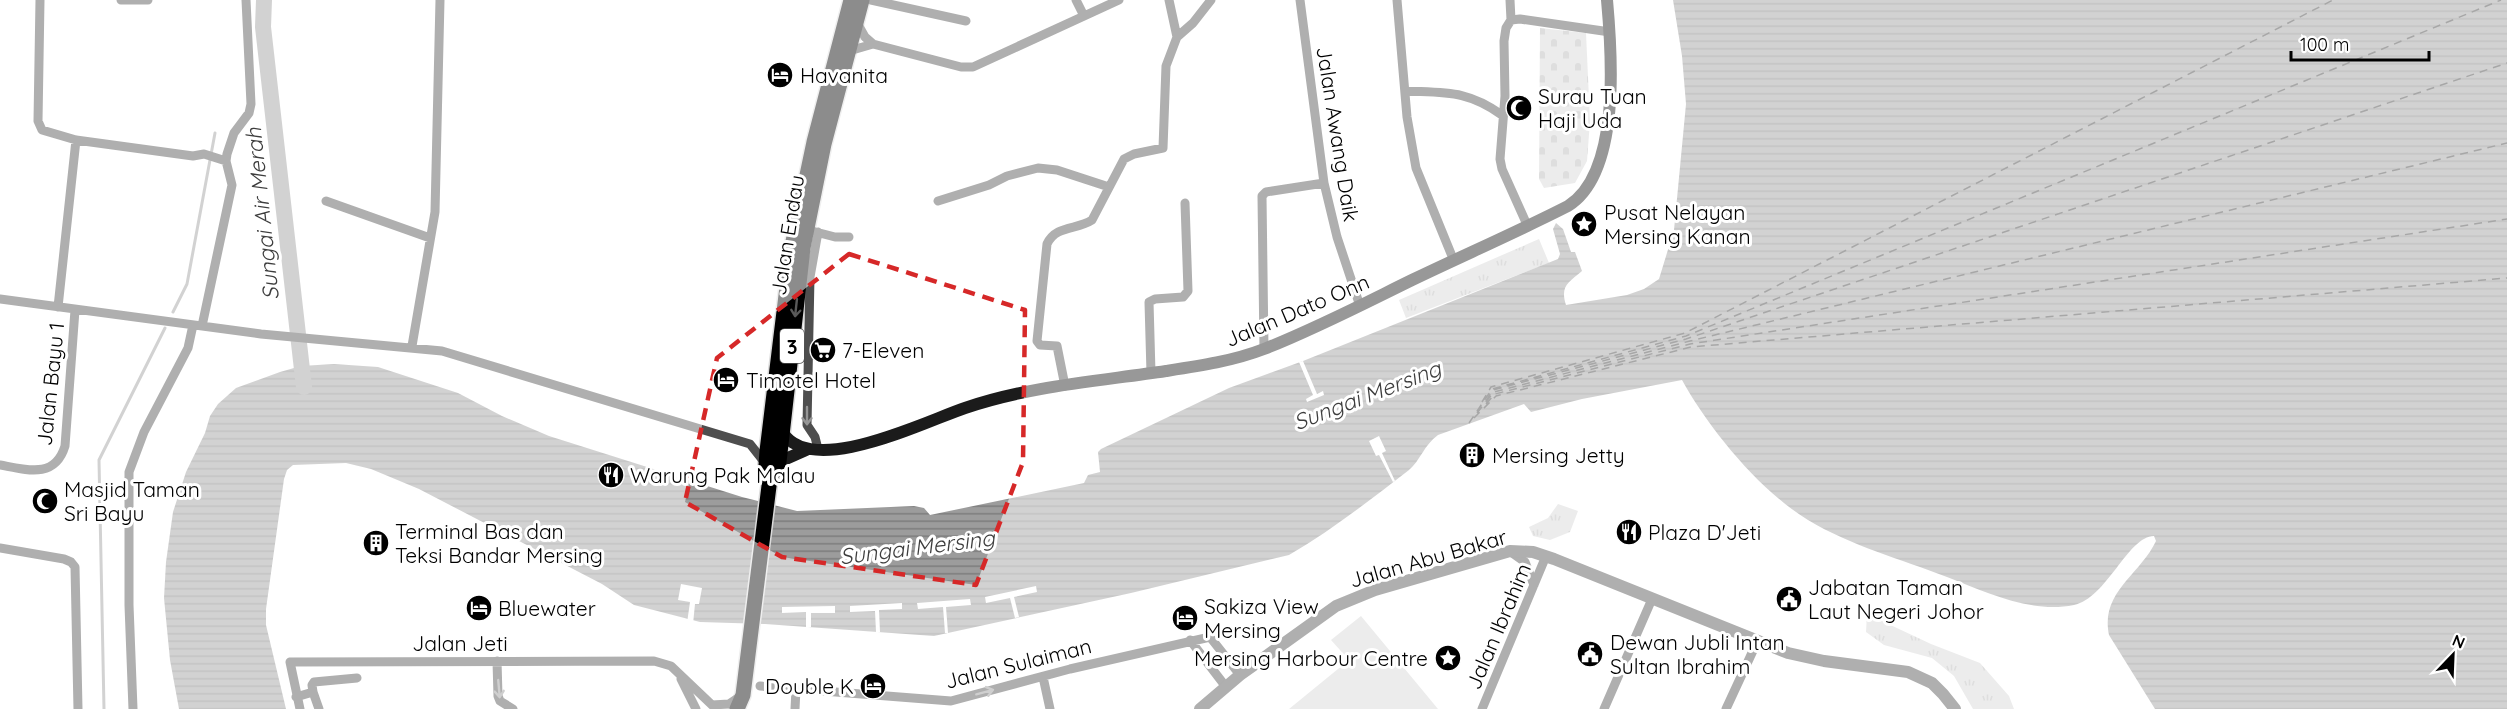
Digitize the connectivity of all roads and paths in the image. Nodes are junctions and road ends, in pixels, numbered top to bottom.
1 (40, 0) edge
2 (121, 0) edge
3 (148, 0) edge
4 (246, 0) edge
5 (440, 0) edge
6 (850, 0) edge
7 (862, 0) edge
8 (871, 0) edge
9 (1076, 0) edge
10 (1119, 0) edge
11 (1169, 0) edge
12 (1211, 0) edge
13 (1300, 0) edge
14 (1397, 0) edge
15 (1510, 0) edge
16 (1607, 0) edge
17 (1084, 16) junction
18 (1511, 20) junction
19 (856, 21) junction
20 (966, 21) dead end
21 (1610, 32) junction
22 (1177, 37) junction
23 (873, 44) junction
24 (844, 54) junction
25 (1405, 91) junction
26 (1502, 115) junction
27 (76, 140) junction
28 (226, 161) junction
29 (1324, 183) junction
30 (1109, 187) junction
31 (326, 201) dead end
32 (938, 201) dead end
33 (1185, 203) dead end
34 (1528, 226) junction
35 (812, 231) junction
36 (849, 237) dead end
37 (430, 238) junction
38 (1454, 261) junction
39 (805, 276) junction
40 (0, 299) edge
41 (1360, 306) junction
42 (58, 307) junction
43 (75, 310) junction
44 (198, 325) junction
45 (412, 346) junction
46 (1264, 349) junction
47 (1151, 373) junction
48 (1065, 386) junction
49 (776, 433) junction
50 (750, 444) junction
51 (812, 449) junction
52 (0, 465) edge
53 (772, 469) junction
54 (0, 548) edge
55 (1510, 551) junction
56 (1546, 556) junction
57 (1534, 585) junction
58 (1652, 599) junction
59 (1190, 640) junction
60 (1757, 642) junction
61 (497, 661) junction
62 (677, 671) junction
63 (1240, 675) junction
64 (1043, 677) junction
65 (357, 678) dead end
66 (760, 686) dead end
67 (1226, 687) junction
68 (796, 689) junction
69 (313, 692) junction
70 (296, 697) junction
71 (742, 704) edge
72 (78, 709) edge
73 (133, 709) edge
74 (300, 709) edge
75 (319, 709) edge
76 (513, 709) edge
77 (696, 709) edge
78 (795, 709) edge
79 (1050, 709) edge
80 (1200, 709) edge
81 (1482, 709) edge
82 (1605, 709) edge
83 (1726, 709) edge
84 (1955, 709) edge

1 - 27 street
2 - 3 street
4 - 28 street
5 - 37 street
6 - 24 highway, Jalan Endau / 3
7 - 19 highway, Jalan Endau
8 - 20 street
9 - 17 street
10 - 17 street
11 - 22 street
12 - 22 street
13 - 29 street, Jalan Awang Daik
14 - 25 street
15 - 18 street
16 - 21 main road, Jalan Dato Onn
17 - 23 street
18 - 21 street
18 - 26 street
19 - 23 street
19 - 24 highway, Jalan Endau
21 - 34 main road, Jalan Dato Onn
22 - 30 street
23 - 24 street
24 - 35 highway, Jalan Endau / 3
24 - 49 highway, Jalan Endau / 3
25 - 26 street
25 - 38 street
26 - 34 street
27 - 28 street
27 - 42 street
28 - 44 street
29 - 41 street, Jalan Awang Daik
29 - 46 street
30 - 32 street
30 - 48 street
31 - 37 street
33 - 47 street
34 - 38 main road, Jalan Dato Onn
35 - 36 street
35 - 39 highway, Jalan Endau / 3
37 - 45 street
38 - 41 main road, Jalan Dato Onn
39 -> 49 highway, Jalan Endau / 3
39 -> 51 street
40 - 42 street
41 - 46 main road, Jalan Dato Onn
42 - 43 street
43 - 44 street
43 - 52 street, Jalan Bayu 1
44 - 45 street
44 - 73 street
45 - 50 street
46 - 47 main road, Jalan Dato Onn
47 - 48 main road, Jalan Dato Onn
48 - 51 main road, Jalan Dato Onn
49 - 50 street
49 - 51 main road
49 - 53 highway, Jalan Endau / 3
50 - 53 street
51 - 53 main road, Jalan Dato Onn
53 - 71 highway, Jalan Endau / 3
54 - 72 street
55 - 56 street, Jalan Abu Bakar
55 - 57 street
55 - 63 street, Jalan Abu Bakar
56 - 57 street, Jalan Ibrahim
56 - 58 street, Jalan Abu Bakar
57 - 81 street, Jalan Ibrahim
58 - 60 street, Jalan Abu Bakar
58 - 82 street
59 - 63 street, Jalan Sulaiman
59 - 64 street, Jalan Sulaiman
59 - 67 street
60 - 83 street
60 - 84 street, Jalan Abu Bakar
61 - 62 street, Jalan Jeti
61 - 70 street, Jalan Jeti
61 -> 76 street
62 - 71 street
62 - 77 street
63 - 67 street, Jalan Abu Bakar
68 -> 64 street, Jalan Sulaiman
64 - 79 street
65 - 69 street
66 - 68 street, Jalan Sulaiman
67 - 80 street, Jalan Abu Bakar
68 - 78 street
69 - 70 street
69 - 75 street
70 - 74 street, Jalan Jeti

